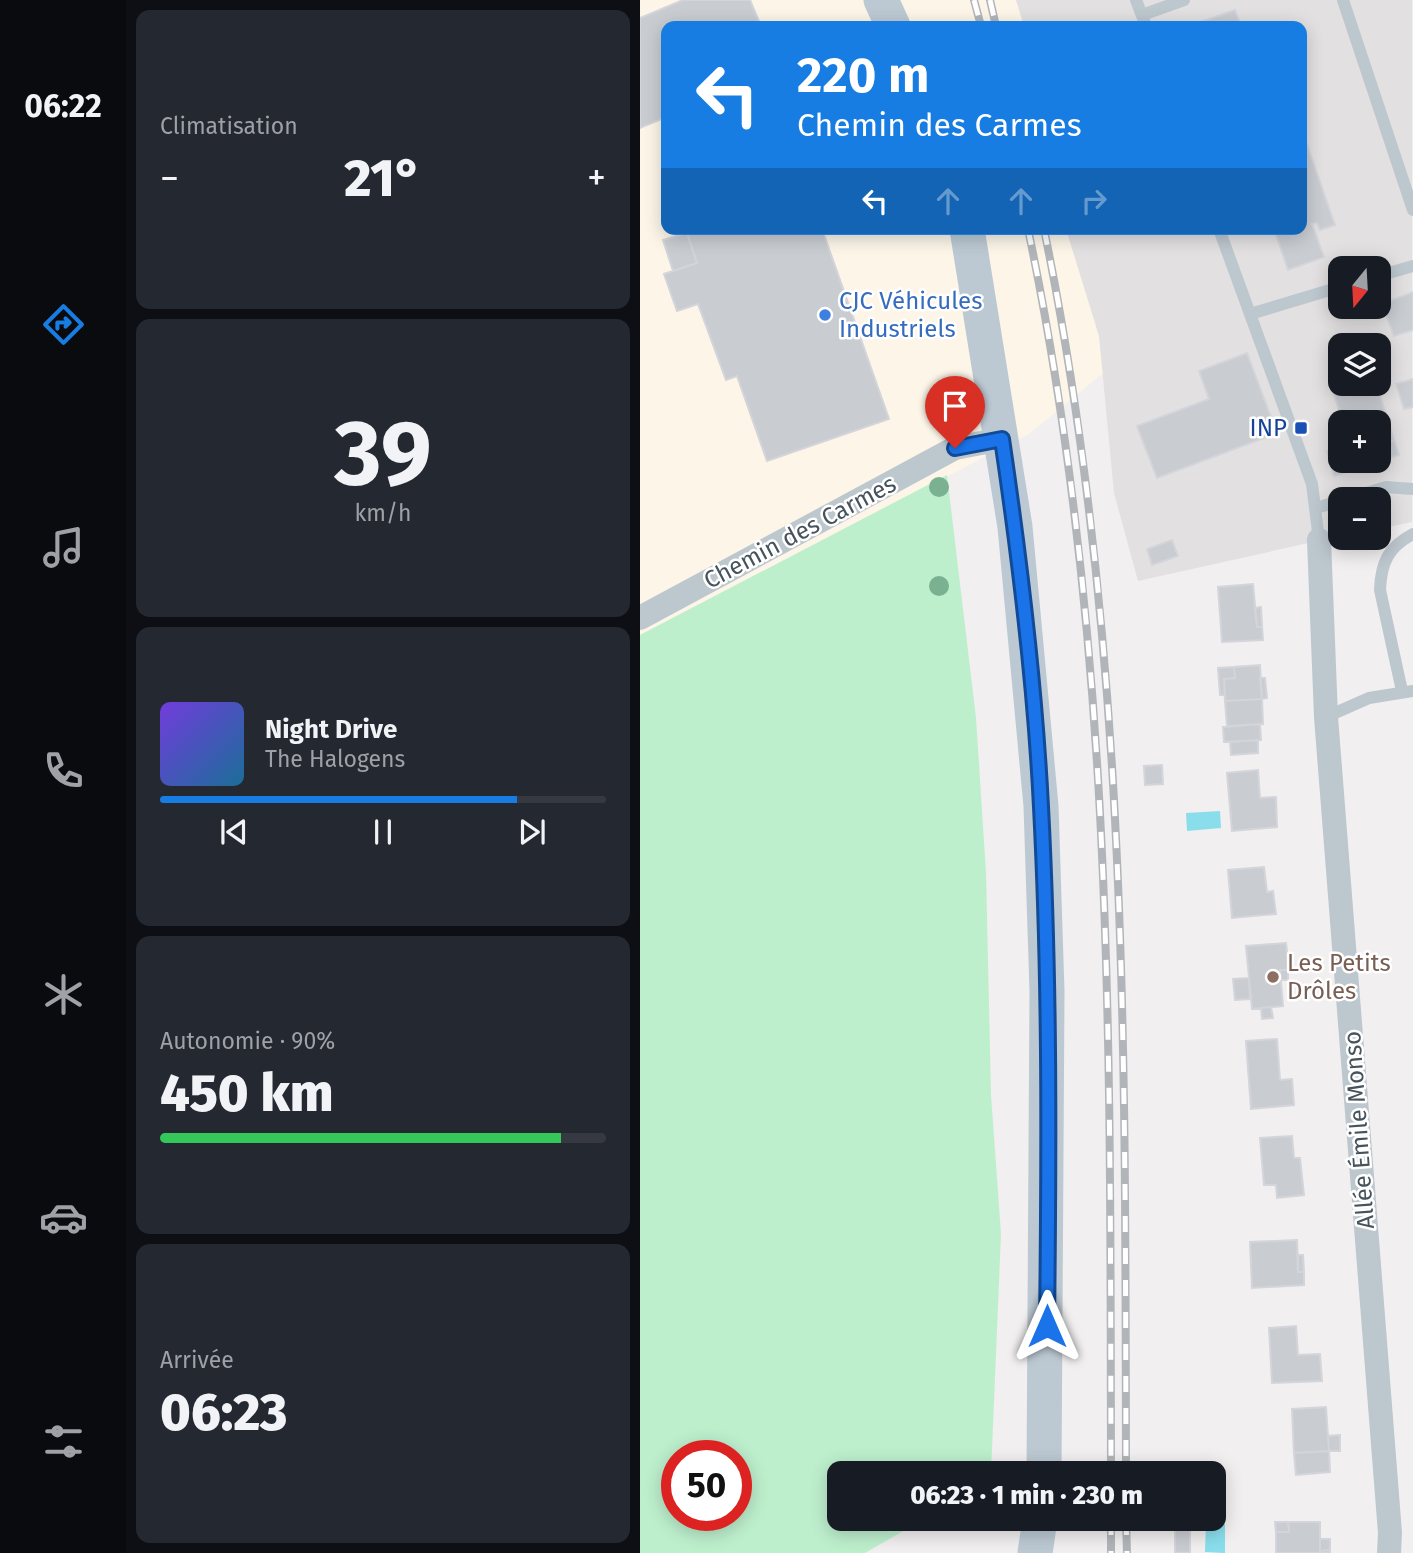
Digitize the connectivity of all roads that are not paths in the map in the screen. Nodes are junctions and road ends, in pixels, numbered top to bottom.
1 (881, 0) edge
2 (1136, 0) edge
3 (1184, 0) edge
4 (1343, 0) edge
5 (1144, 20) edge
6 (891, 21) edge
7 (1412, 210) edge
8 (968, 235) edge
9 (1221, 235) edge
10 (1412, 266) edge
11 (1391, 272) edge
12 (1328, 291) edge
13 (1250, 314) junction
14 (1002, 439) junction
15 (1391, 487) edge
16 (1412, 489) edge
17 (1328, 505) edge
18 (1317, 508) junction
19 (1412, 534) edge
20 (1319, 540) joint
21 (640, 618) edge
22 (1407, 691) edge
23 (1326, 717) junction
24 (1044, 1461) edge
25 (1038, 1531) edge
26 (1035, 1553) edge
27 (1389, 1553) edge

1 - 6 main road
2 - 5 lane
3 - 5 lane
4 - 7 lane
8 - 14 main road
9 - 13 lane
10 - 11 lane
12 - 13 lane
13 - 18 lane
14 - 21 street, Chemin des Carmes
14 - 24 main road
15 - 16 lane
17 - 18 lane
18 - 20 lane
19 - 22 lane
20 - 23 street, Allée Émile Monso
22 - 23 lane
23 - 27 street, Allée Émile Monso
25 - 26 main road

